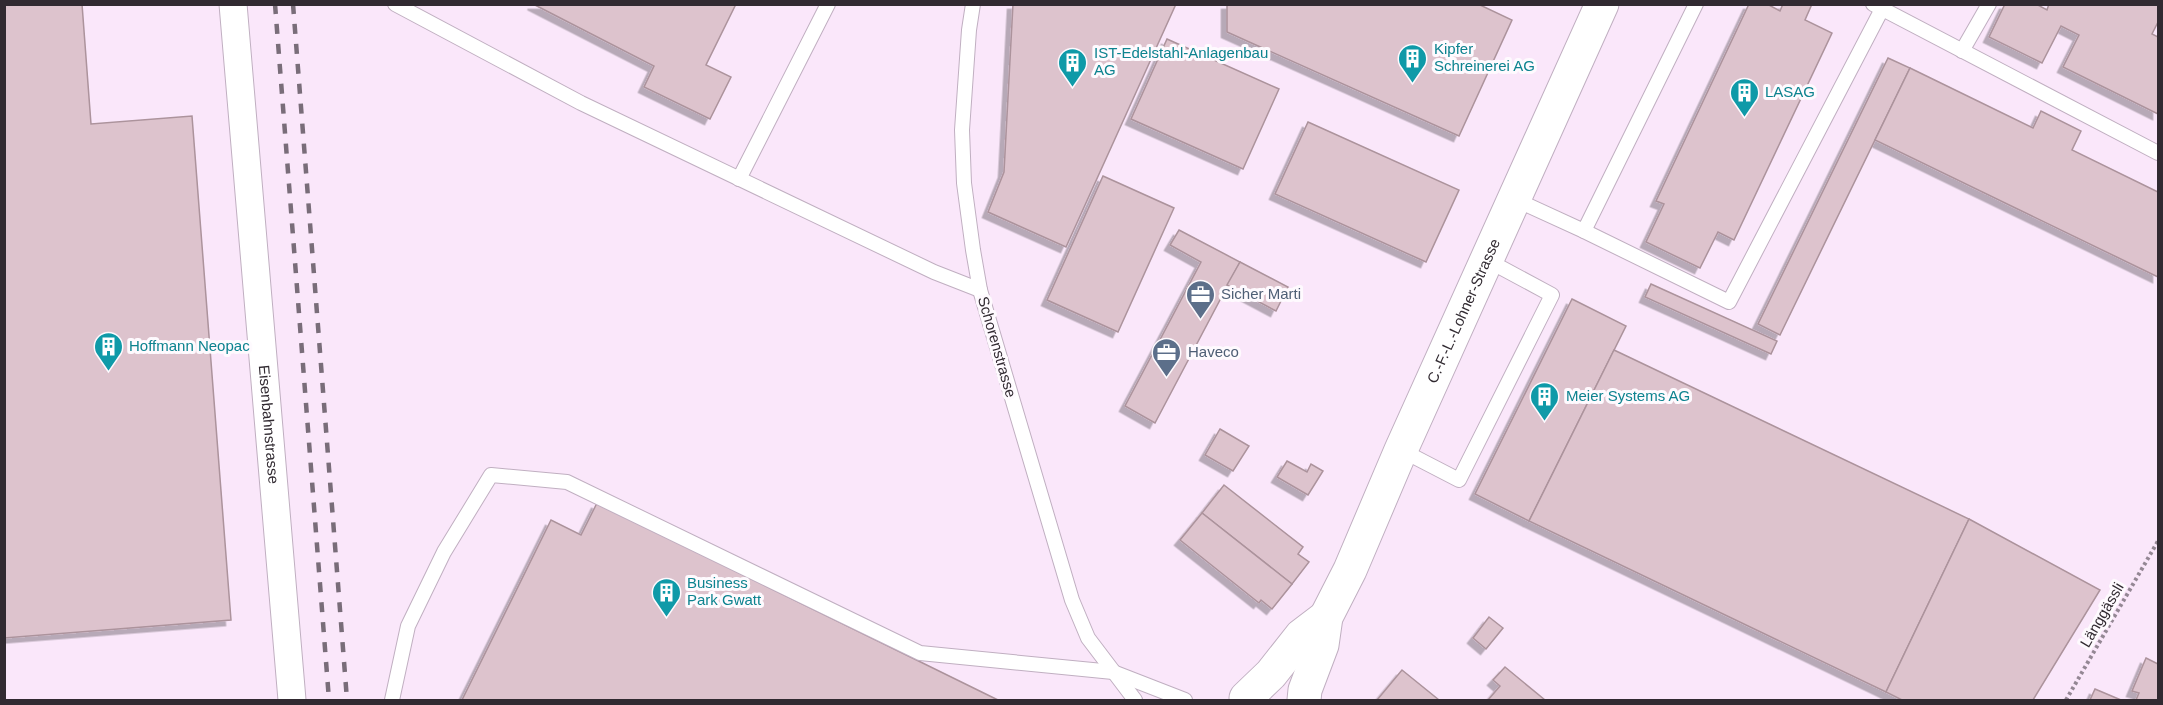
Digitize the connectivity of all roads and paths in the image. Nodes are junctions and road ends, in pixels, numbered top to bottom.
1 (233, 4) edge
2 (395, 4) edge
3 (828, 4) edge
4 (973, 4) edge
5 (1602, 4) edge
6 (1696, 4) edge
7 (1989, 4) edge
8 (1877, 7) edge
9 (1962, 51) junction
10 (2158, 153) edge
11 (739, 179) junction
12 (1514, 199) junction
13 (1584, 231) junction
14 (1487, 260) junction
15 (980, 290) junction
16 (1401, 450) junction
17 (2158, 542) edge
18 (1326, 617) junction
19 (1113, 672) junction
20 (1243, 699) edge
21 (292, 700) edge
22 (392, 700) edge
23 (1135, 700) edge
24 (1185, 700) edge
25 (1278, 700) edge
26 (1304, 700) edge
27 (2066, 700) edge

1 - 21 street, Eisenbahnstrasse
2 - 11 lane
3 - 11 lane
4 - 15 lane, Schorenstrasse
5 - 12 street, C.-F.-L.-Lohner-Strasse
6 - 13 lane
7 - 9 lane
8 - 9 lane
8 - 13 lane
9 - 10 lane
11 - 15 lane
12 - 13 lane
12 - 14 street, C.-F.-L.-Lohner-Strasse
14 - 16 street, C.-F.-L.-Lohner-Strasse
14 - 16 lane
15 - 19 lane, Schorenstrasse
16 - 18 street, C.-F.-L.-Lohner-Strasse
17 - 27 path, Länggässli
18 - 20 street, C.-F.-L.-Lohner-Strasse
18 - 26 street, C.-F.-L.-Lohner-Strasse
19 - 22 lane
19 - 23 lane, Schorenstrasse
19 - 24 lane
20 - 25 street

